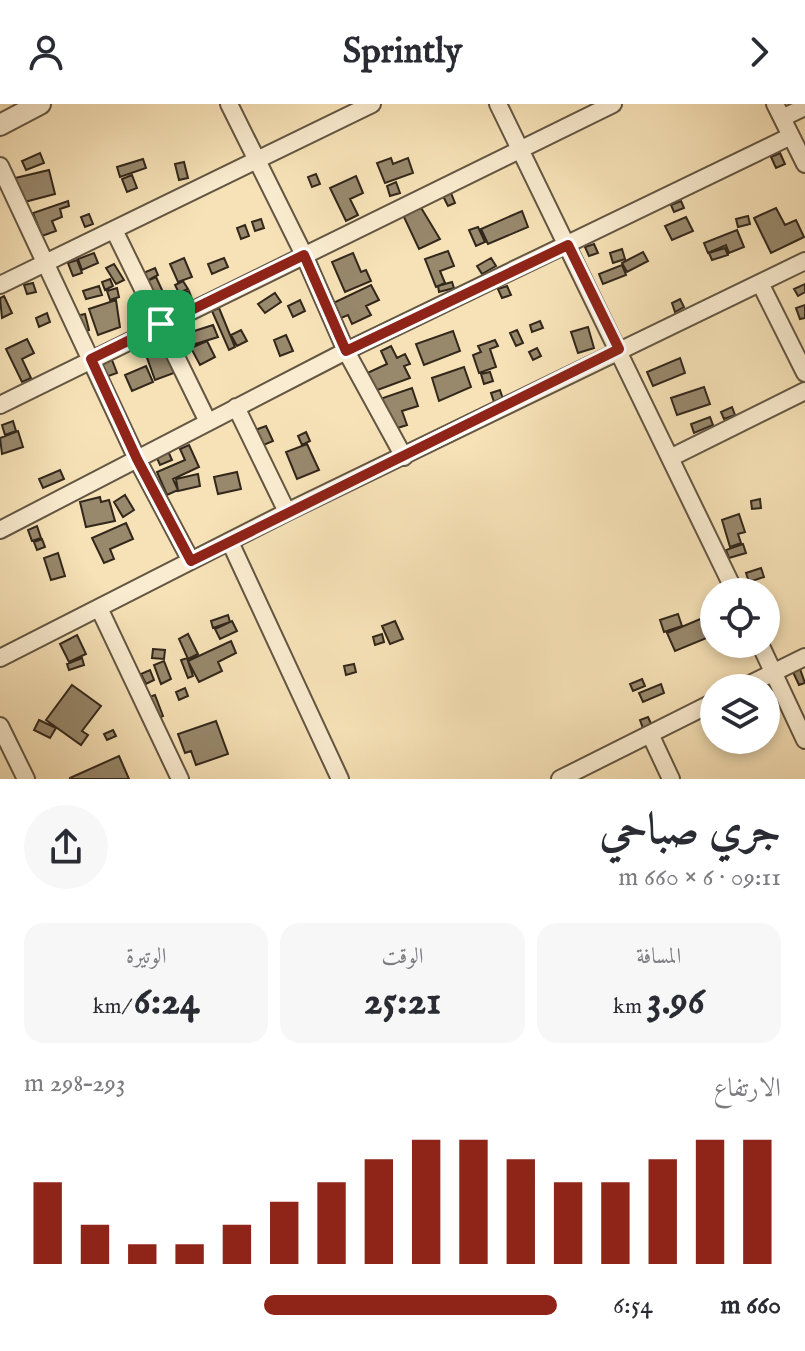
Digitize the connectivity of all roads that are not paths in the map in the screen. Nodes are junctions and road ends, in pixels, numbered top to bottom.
1 (40, 104) edge
2 (229, 104) edge
3 (372, 104) edge
4 (498, 104) edge
5 (613, 104) edge
6 (805, 107) edge
7 (778, 111) edge
8 (0, 125) edge
9 (791, 136) junction
10 (521, 150) junction
11 (255, 161) junction
12 (805, 164) edge
13 (0, 166) edge
14 (114, 230) junction
15 (568, 245) junction
16 (304, 255) junction
17 (805, 261) edge
18 (47, 262) junction
19 (760, 283) junction
20 (0, 285) edge
21 (161, 324) junction
22 (619, 349) junction
23 (346, 351) junction
24 (91, 359) junction
25 (805, 373) edge
26 (805, 391) edge
27 (0, 405) edge
28 (236, 407) junction
29 (208, 422) junction
30 (404, 457) junction
31 (670, 458) junction
32 (137, 459) junction
33 (287, 512) junction
34 (0, 530) edge
35 (230, 542) junction
36 (191, 561) junction
37 (728, 578) edge
38 (99, 608) junction
39 (805, 657) edge
40 (0, 658) edge
41 (766, 658) edge
42 (773, 673) junction
43 (700, 709) edge
44 (0, 726) edge
45 (650, 734) junction
46 (805, 740) edge
47 (26, 779) edge
48 (180, 779) edge
49 (340, 779) edge
50 (560, 779) edge
51 (671, 779) edge

1 - 8 street
2 - 11 street
3 - 11 street
4 - 10 street
5 - 10 street
6 - 7 street
7 - 9 street
9 - 12 street
9 - 15 street
10 - 15 street
10 - 16 street
11 - 14 street
11 - 16 street
13 - 18 street
14 - 18 street
14 - 21 street
15 - 22 street
15 - 23 street
16 - 21 street
16 - 23 street
17 - 19 street
18 - 20 street
18 - 24 street
19 - 22 street
19 - 25 street
21 - 24 street
21 - 29 street
22 - 30 street
22 - 31 street
23 - 28 street
23 - 30 street
24 - 27 street
24 - 32 street
26 - 31 street
28 - 29 street
28 - 33 street
29 - 32 street
30 - 33 street
31 - 37 street
32 - 34 street
32 - 36 street
33 - 35 street
35 - 36 street
35 - 49 street
36 - 38 street
38 - 40 street
38 - 48 street
39 - 42 street
41 - 42 street
42 - 46 street
43 - 45 street
44 - 47 street
45 - 50 street
45 - 51 street

